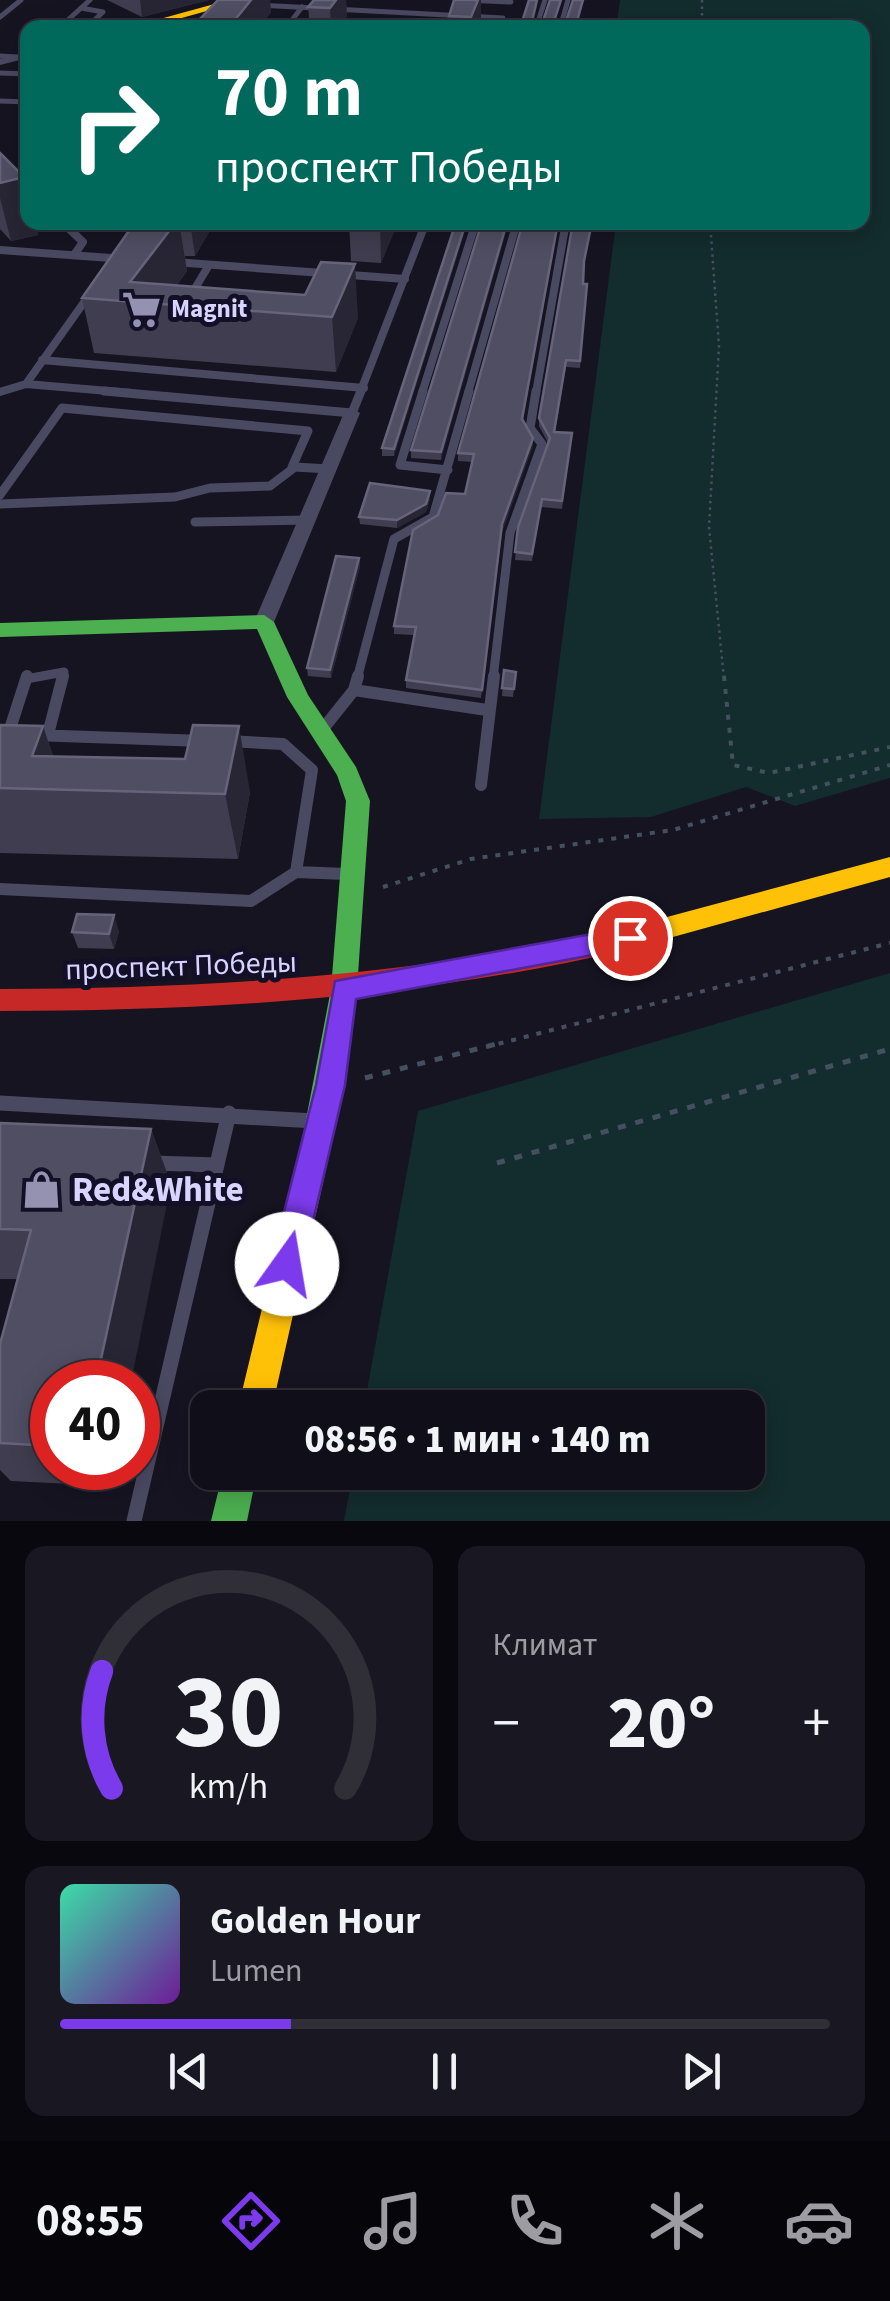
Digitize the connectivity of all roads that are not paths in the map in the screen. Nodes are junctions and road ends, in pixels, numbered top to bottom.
1 (20, 0) edge
2 (90, 0) edge
3 (462, 0) edge
4 (237, 1) edge
5 (512, 1) edge
6 (302, 7) junction
7 (81, 8) junction
8 (0, 17) edge
9 (504, 18) joint
10 (68, 20) edge
11 (94, 20) edge
12 (163, 20) edge
13 (292, 20) edge
14 (70, 230) edge
15 (423, 230) edge
16 (473, 230) edge
17 (516, 230) edge
18 (565, 230) edge
19 (124, 246) edge
20 (0, 250) edge
21 (74, 255) junction
22 (116, 258) junction
23 (134, 260) edge
24 (153, 261) edge
25 (209, 265) junction
26 (318, 272) junction
27 (105, 273) edge
28 (405, 279) junction
29 (94, 288) edge
30 (309, 290) edge
31 (185, 304) edge
32 (42, 360) junction
33 (26, 384) junction
34 (364, 388) junction
35 (2, 395) edge
36 (352, 413) junction
37 (292, 467) junction
38 (329, 469) junction
39 (448, 470) junction
40 (0, 495) edge
41 (0, 504) edge
42 (308, 520) junction
43 (195, 522) dead end
44 (264, 622) junction
45 (0, 630) edge
46 (354, 690) junction
47 (487, 710) junction
48 (319, 733) junction
49 (48, 734) junction
50 (4, 738) edge
51 (481, 785) dead end
52 (890, 867) edge
53 (296, 872) junction
54 (351, 886) junction
55 (0, 889) edge
56 (344, 990) junction
57 (0, 1000) edge
58 (0, 1104) edge
59 (230, 1112) junction
60 (319, 1121) junction
61 (138, 1162) edge
62 (217, 1165) junction
63 (259, 1390) edge
64 (236, 1490) edge
65 (134, 1521) edge
66 (229, 1521) edge

1 - 8 lane
2 - 7 lane
3 - 5 lane
4 - 6 lane
4 - 12 street
5 - 9 lane
6 - 9 lane
6 - 13 lane
7 - 10 lane
7 - 11 lane
14 - 21 lane
15 - 28 lane
16 - 39 lane
17 - 39 lane
18 - 47 lane
19 - 22 lane
20 - 21 lane
21 - 22 lane
22 - 23 lane
22 - 27 lane
24 - 25 lane
25 - 26 lane
25 - 31 lane
26 - 28 lane
26 - 30 lane
28 - 34 lane
29 - 32 lane
32 - 33 lane
32 - 34 lane
33 - 35 lane
33 - 36 lane
34 - 36 lane
36 - 38 street
37 - 38 lane
37 - 40 lane
37 - 41 lane
38 - 42 street
39 - 46 lane
42 - 43 lane
42 - 44 street
44 - 45 street
44 - 48 street
46 - 47 lane
46 - 48 lane
47 - 51 lane
48 - 54 street
49 - 50 lane
49 - 50 lane
49 - 53 lane
52 - 56 street, проспект Победы
53 - 54 lane
53 - 55 lane
54 - 56 street
56 - 57 street, проспект Победы
56 - 60 street
58 - 59 lane
59 - 60 lane
59 - 62 lane
60 - 63 street
61 - 62 lane
62 - 65 lane
64 - 66 street

